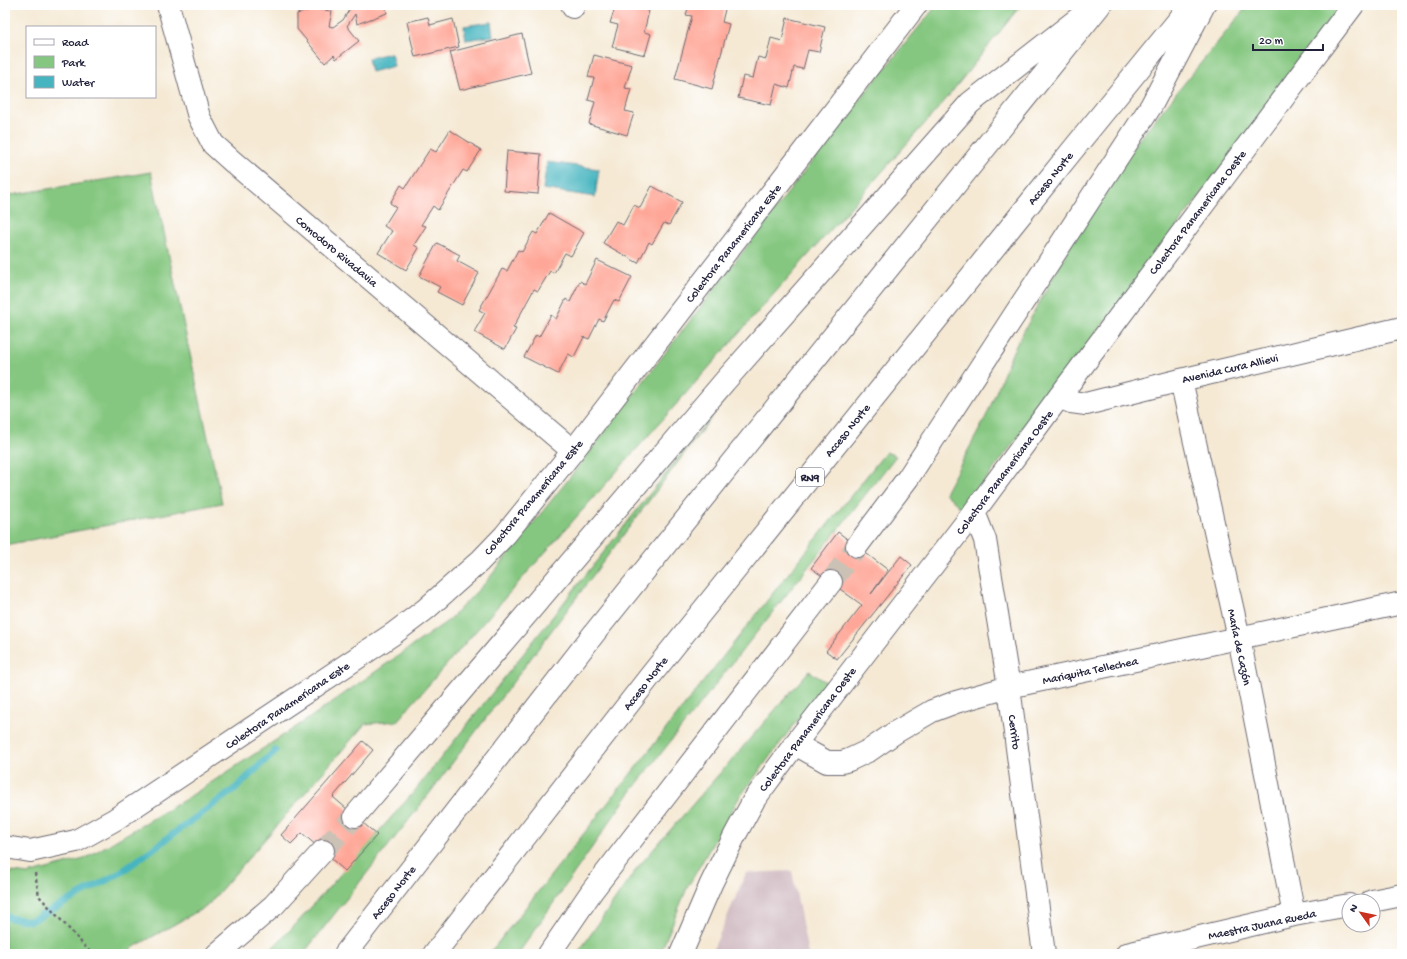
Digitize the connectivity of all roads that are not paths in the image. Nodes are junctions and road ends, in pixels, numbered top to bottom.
1 (168, 5) edge
2 (916, 5) edge
3 (1096, 5) edge
4 (1100, 5) edge
5 (1191, 5) edge
6 (1204, 5) edge
7 (1353, 5) edge
8 (1402, 328) edge
9 (1180, 380) junction
10 (1059, 397) junction
11 (573, 450) junction
12 (974, 512) junction
13 (857, 546) tunnel mouth
14 (830, 582) tunnel mouth
15 (1402, 603) edge
16 (1239, 638) junction
17 (1009, 687) junction
18 (795, 744) junction
19 (354, 816) tunnel mouth
20 (5, 847) edge
21 (322, 851) tunnel mouth
22 (1402, 895) edge
23 (1381, 899) edge
24 (1341, 906) edge
25 (1294, 915) junction
26 (218, 954) edge
27 (345, 954) edge
28 (434, 954) edge
29 (549, 954) edge
30 (681, 954) edge
31 (1044, 954) edge
32 (1128, 954) edge

1 - 11 main road, Comodoro Rivadavia
2 - 11 main road, Colectora Panamericana Este
3 - 19 main road
4 - 27 main road, Acceso Norte
5 - 28 main road, Acceso Norte / RN9
6 - 13 main road
7 - 10 main road, Colectora Panamericana Oeste
8 - 9 main road, Avenida Cura Allievi
9 - 10 main road, Avenida Cura Allievi
9 - 16 main road, María de Cazón
10 - 12 main road, Colectora Panamericana Oeste
11 - 20 main road, Colectora Panamericana Este
12 - 17 main road, Cerrito
12 - 18 main road, Colectora Panamericana Oeste
14 - 29 main road
15 - 16 main road, Mariquita Tellechea
16 - 17 main road, Mariquita Tellechea
16 - 25 main road, María de Cazón
17 - 18 main road, Mariquita Tellechea
17 - 31 main road, Cerrito
18 - 30 main road, Colectora Panamericana Oeste
21 - 26 main road
22 - 23 main road
24 - 25 main road, Maestra Juana Rueda
25 - 32 main road, Maestra Juana Rueda

